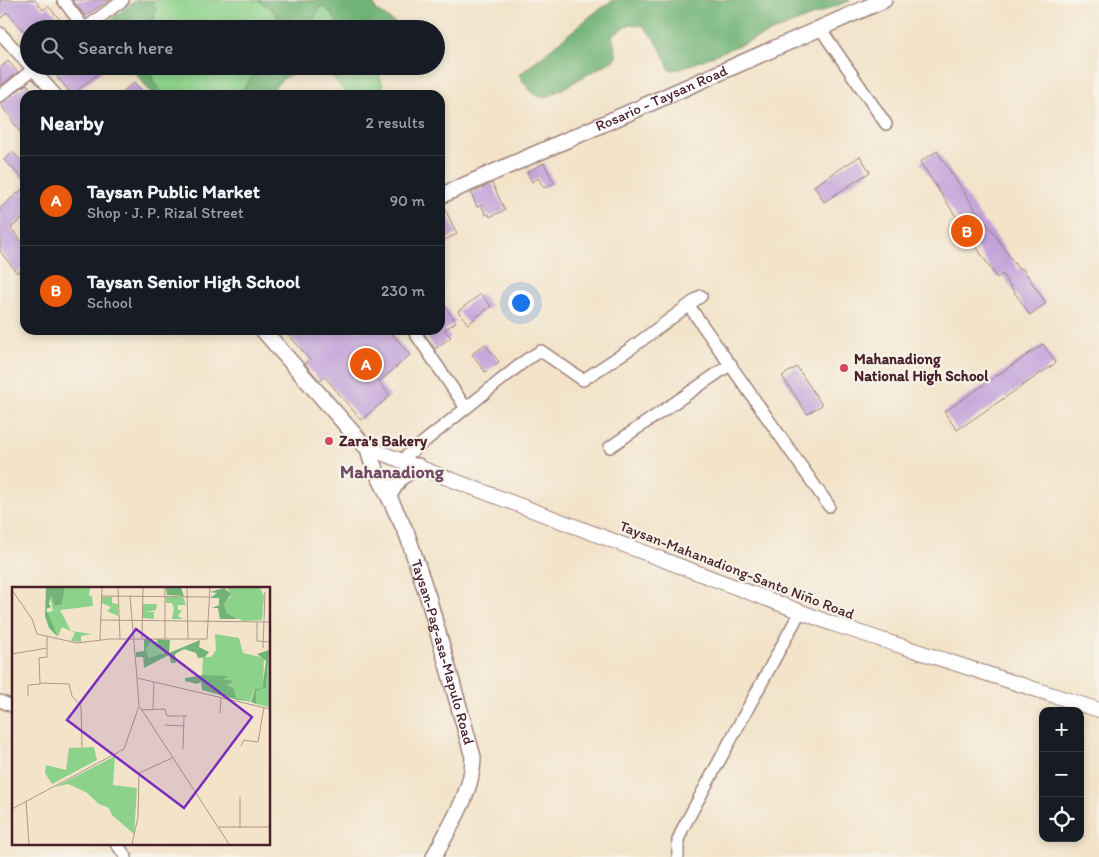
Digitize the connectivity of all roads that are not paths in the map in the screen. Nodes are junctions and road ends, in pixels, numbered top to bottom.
1 (63, 0) edge
2 (123, 0) edge
3 (884, 0) edge
4 (77, 20) edge
5 (96, 20) edge
6 (820, 28) junction
7 (0, 33) edge
8 (20, 54) edge
9 (23, 75) edge
10 (39, 75) edge
11 (52, 90) edge
12 (0, 96) edge
13 (886, 124) dead end
14 (445, 194) edge
15 (702, 296) dead end
16 (689, 306) junction
17 (267, 335) edge
18 (416, 335) edge
19 (731, 364) junction
20 (466, 408) junction
21 (610, 447) dead end
22 (368, 448) junction
23 (400, 461) junction
24 (418, 466) junction
25 (389, 495) junction
26 (829, 506) dead end
27 (800, 612) junction
28 (0, 701) edge
29 (12, 707) edge
30 (1099, 710) edge
31 (117, 844) edge
32 (126, 857) edge
33 (434, 857) edge
34 (678, 857) edge

1 - 4 street
2 - 5 street
3 - 6 main road, Rosario - Taysan Road
6 - 13 street
6 - 14 main road, Rosario - Taysan Road
7 - 8 street
9 - 12 street
10 - 11 street
15 - 16 street
16 - 19 street
16 - 20 street
17 - 22 main road
18 - 20 street
19 - 21 street
19 - 26 street
20 - 23 street
22 - 23 street, Taysan-Mahanadiong-Santo Niño Road
22 - 25 main road, Taysan-Pag-asa-Mapulo Road
23 - 24 street, Taysan-Mahanadiong-Santo Niño Road
24 - 25 main road
24 - 27 street, Taysan-Mahanadiong-Santo Niño Road
25 - 33 main road, Taysan-Pag-asa-Mapulo Road
27 - 30 street, Taysan-Mahanadiong-Santo Niño Road
27 - 34 street
28 - 29 street
31 - 32 street

